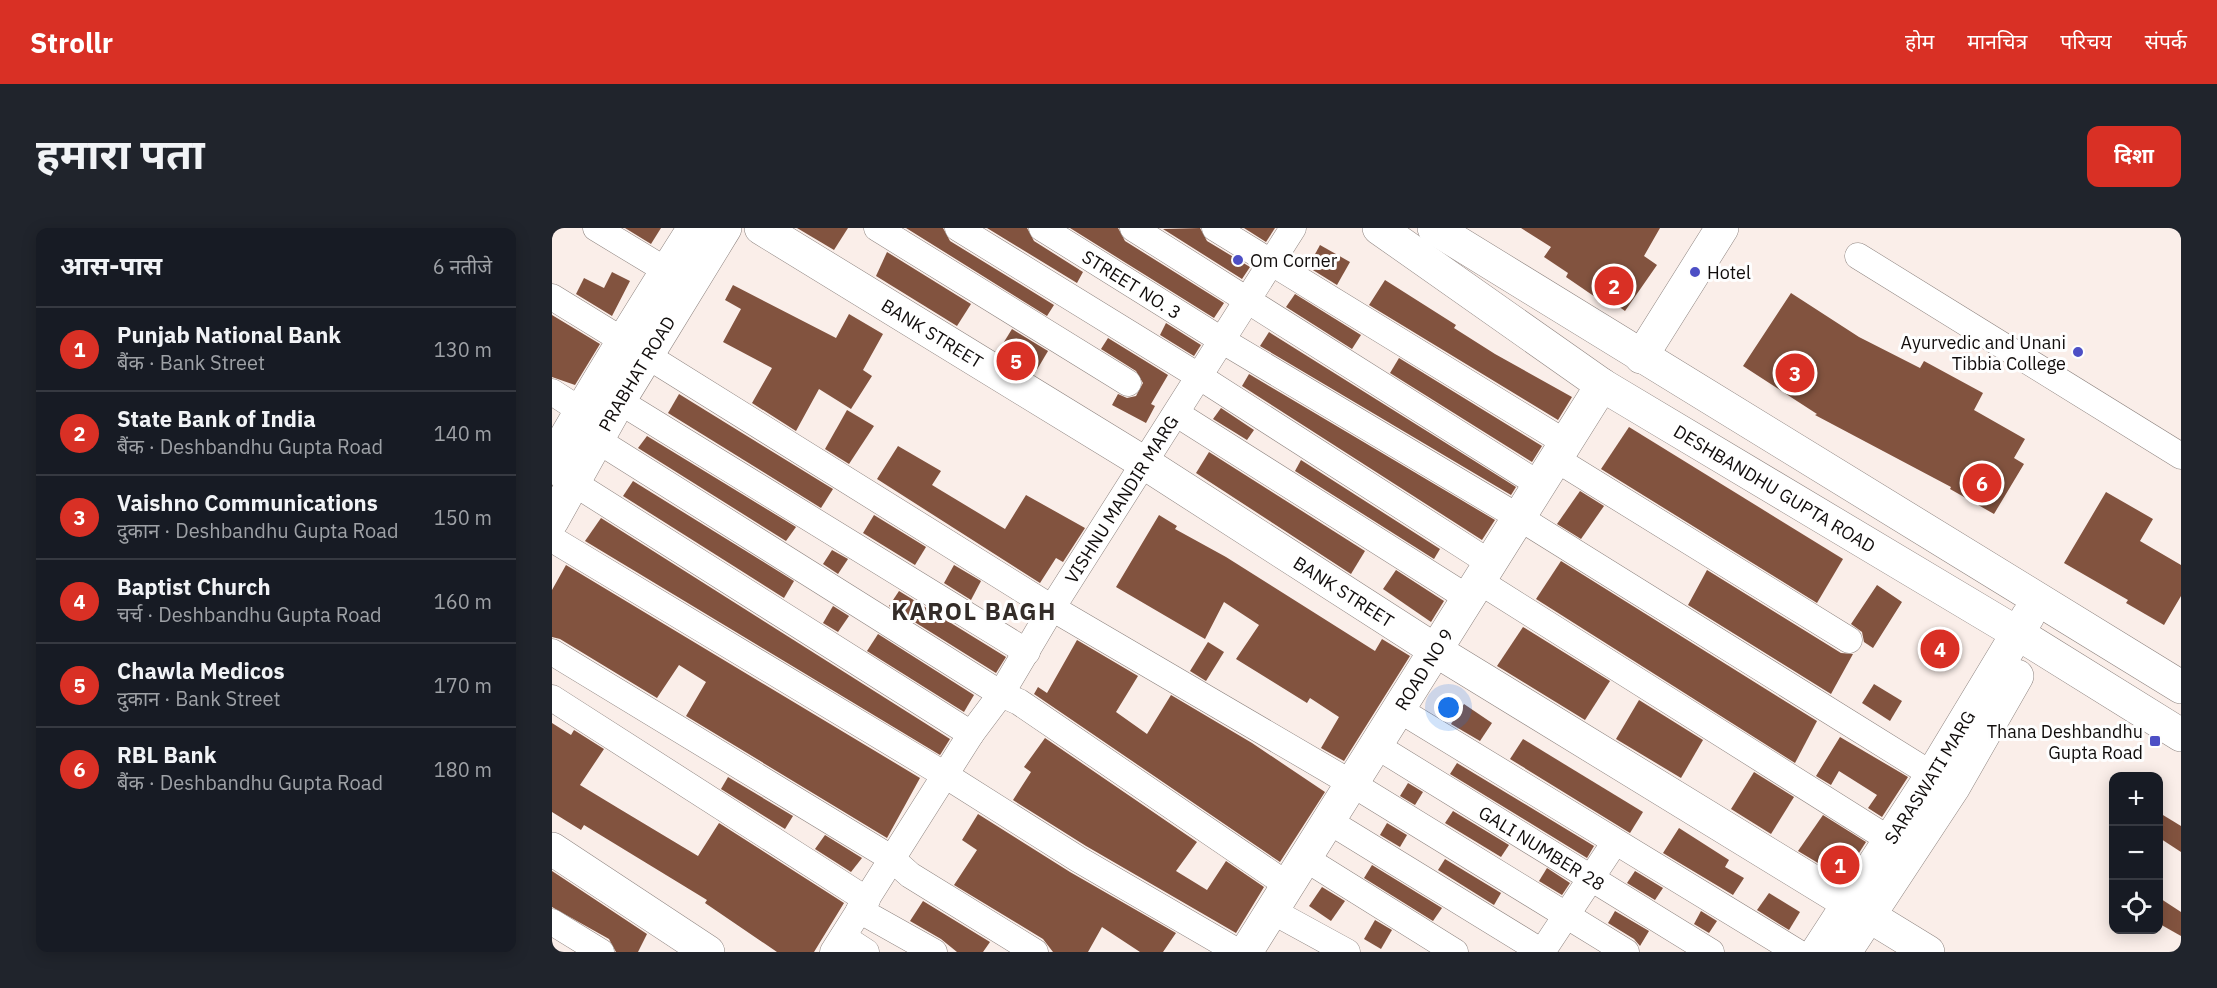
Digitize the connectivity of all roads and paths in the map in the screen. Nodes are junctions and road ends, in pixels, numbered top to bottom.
1 (597, 228) edge
2 (694, 228) edge
3 (725, 228) edge
4 (761, 228) edge
5 (877, 228) edge
6 (958, 228) edge
7 (1042, 228) edge
8 (1133, 228) edge
9 (1215, 228) edge
10 (1293, 228) edge
11 (1379, 228) edge
12 (1434, 228) edge
13 (1722, 228) edge
14 (1858, 256) dead end
15 (1272, 262) junction
16 (667, 271) junction
17 (552, 297) edge
18 (1248, 301) junction
19 (1223, 341) junction
20 (634, 348) junction
21 (1641, 357) junction
22 (1200, 377) junction
23 (1128, 383) dead end
24 (1602, 385) junction
25 (552, 392) edge
26 (619, 401) junction
27 (1178, 414) junction
28 (590, 426) junction
29 (2181, 456) edge
30 (1554, 462) junction
31 (1146, 464) junction
32 (559, 471) edge
33 (1520, 518) junction
34 (552, 521) edge
35 (552, 539) edge
36 (1479, 581) junction
37 (2047, 604) junction
38 (1052, 608) junction
39 (2026, 639) junction
40 (1849, 640) dead end
41 (1435, 650) junction
42 (552, 652) edge
43 (1027, 652) junction
44 (2181, 687) edge
45 (1001, 694) junction
46 (552, 698) edge
47 (1398, 709) junction
48 (971, 734) junction
49 (2181, 735) edge
50 (1375, 745) junction
51 (945, 775) junction
52 (1942, 781) junction
53 (1351, 783) junction
54 (1327, 820) junction
55 (1890, 840) junction
56 (1615, 842) junction
57 (552, 849) edge
58 (891, 858) junction
59 (1589, 879) junction
60 (1289, 885) junction
61 (863, 905) junction
62 (1859, 909) junction
63 (1566, 916) junction
64 (552, 922) edge
65 (838, 945) edge
66 (1250, 950) edge
67 (601, 952) edge
68 (708, 952) edge
69 (866, 952) edge
70 (934, 952) edge
71 (1035, 952) edge
72 (1347, 952) edge
73 (1455, 952) edge
74 (1542, 952) edge
75 (1626, 952) edge
76 (1711, 952) edge
77 (1797, 952) edge
78 (1817, 952) edge
79 (1845, 952) edge
80 (1928, 952) edge

1 - 16 street
2 - 16 street, PRABHAT ROAD
3 - 20 street, PRABHAT ROAD
4 - 31 street, BANK STREET
5 - 23 street
6 - 22 street
7 - 19 street, STREET NO. 3
8 - 18 street
9 - 15 street
10 - 15 street, VISHNU MANDIR MARG
11 - 24 street, DESHBANDHU GUPTA ROAD
12 - 21 street
13 - 21 street
14 - 29 street
15 - 18 street, VISHNU MANDIR MARG
15 - 30 street
16 - 20 street, PRABHAT ROAD
17 - 20 street
18 - 19 street, VISHNU MANDIR MARG
18 - 30 street
19 - 22 street, VISHNU MANDIR MARG
19 - 33 street, STREET NO. 3
20 - 26 street, PRABHAT ROAD
20 - 28 street, PRABHAT ROAD
20 - 38 street
21 - 37 street
22 - 27 street, VISHNU MANDIR MARG
22 - 36 street
24 - 30 street, ROAD NO 9
24 - 39 street, DESHBANDHU GUPTA ROAD
25 - 28 street
26 - 28 street, PRABHAT ROAD
26 - 43 street
27 - 31 street, VISHNU MANDIR MARG
27 - 36 street
28 - 32 street, PRABHAT ROAD
28 - 45 street
30 - 33 street, ROAD NO 9
30 - 40 street
31 - 38 street, VISHNU MANDIR MARG
31 - 41 street, BANK STREET
32 - 34 street, PRABHAT ROAD
32 - 48 street
33 - 36 street, ROAD NO 9
33 - 52 street, STREET NO. 3
35 - 51 street
36 - 41 street, ROAD NO 9
36 - 55 street
37 - 39 street, SARASWATI MARG
37 - 44 street
38 - 43 street, VISHNU MANDIR MARG
38 - 53 street
39 - 49 street, DESHBANDHU GUPTA ROAD
39 - 52 street, SARASWATI MARG
41 - 47 street, ROAD NO 9
41 - 62 street, BANK STREET
42 - 58 street
43 - 45 street, VISHNU MANDIR MARG
45 - 48 street, VISHNU MANDIR MARG
45 - 60 street
46 - 61 street
47 - 50 street, ROAD NO 9
47 - 56 street
48 - 51 street, VISHNU MANDIR MARG
50 - 53 street, ROAD NO 9
50 - 59 street, GALI NUMBER 28
51 - 58 street, VISHNU MANDIR MARG
51 - 66 street
52 - 55 street, SARASWATI MARG
52 - 62 street, SARASWATI MARG
53 - 54 street, ROAD NO 9
53 - 63 street
54 - 60 street, ROAD NO 9
54 - 74 street
55 - 62 street, SARASWATI MARG
56 - 59 street
56 - 77 street
57 - 68 street
58 - 61 street, VISHNU MANDIR MARG
58 - 71 street
59 - 63 street
59 - 76 street, GALI NUMBER 28
60 - 66 street, ROAD NO 9
60 - 72 street
60 - 73 street
61 - 65 street, VISHNU MANDIR MARG
61 - 70 street
62 - 78 street, SARASWATI MARG
62 - 79 street, SARASWATI MARG
62 - 80 street, BANK STREET
63 - 74 street
63 - 75 street
64 - 67 street
65 - 69 street

